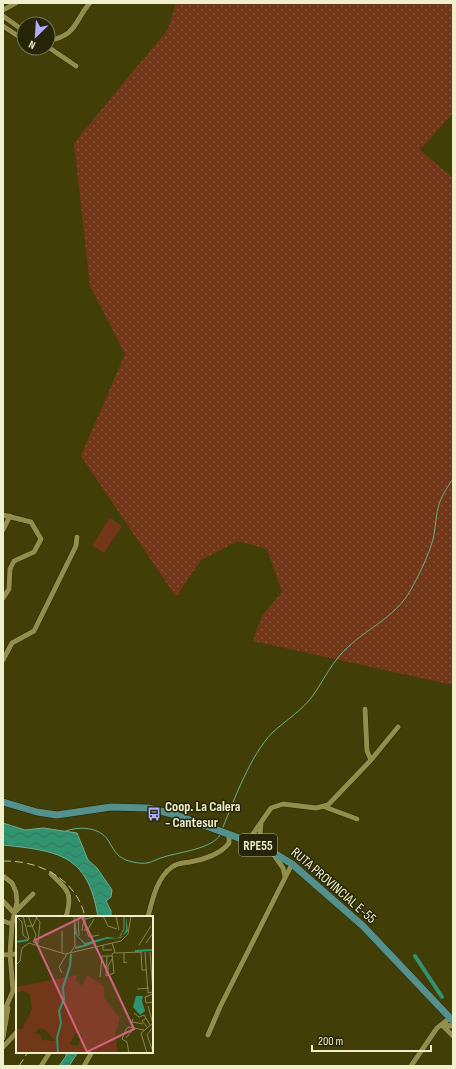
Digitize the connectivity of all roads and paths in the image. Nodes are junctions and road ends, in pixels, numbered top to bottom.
1 (16, 3) edge
2 (90, 3) edge
3 (3, 10) edge
4 (3, 16) edge
5 (16, 25) edge
6 (3, 26) edge
7 (16, 35) edge
8 (56, 39) edge
9 (56, 52) edge
10 (76, 66) dead end
11 (3, 515) edge
12 (10, 516) junction
13 (3, 530) edge
14 (77, 537) dead end
15 (3, 598) edge
16 (3, 660) edge
17 (365, 709) dead end
18 (398, 727) dead end
19 (371, 760) junction
20 (3, 802) edge
21 (324, 807) junction
22 (357, 820) dead end
23 (262, 822) junction
24 (229, 834) junction
25 (248, 841) junction
26 (259, 845) junction
27 (271, 851) junction
28 (292, 864) junction
29 (50, 874) dead end
30 (3, 876) edge
31 (285, 878) junction
32 (33, 894) dead end
33 (3, 901) edge
34 (14, 913) junction
35 (66, 916) edge
36 (148, 916) edge
37 (3, 921) edge
38 (12, 924) junction
39 (10, 954) junction
40 (16, 954) edge
41 (3, 955) edge
42 (16, 986) edge
43 (13, 991) junction
44 (8, 1005) junction
45 (3, 1014) edge
46 (451, 1020) edge
47 (442, 1025) junction
48 (453, 1026) edge
49 (16, 1033) edge
50 (208, 1035) dead end
51 (453, 1036) edge
52 (3, 1038) edge
53 (3, 1047) edge
54 (49, 1053) edge
55 (91, 1053) edge
56 (41, 1066) edge
57 (84, 1066) edge
58 (411, 1066) edge

1 - 3 street
2 - 8 street
4 - 5 street
6 - 7 street
9 - 10 street
11 - 12 street
12 - 13 street
12 - 15 street
14 - 16 street
17 - 19 street
18 - 19 street
19 - 21 street
20 - 24 main road, RUTA PROVINCIAL E-55 / RPE55
21 - 22 street
21 - 23 street
23 - 25 street
23 - 26 street
24 - 25 main road, RUTA PROVINCIAL E-55 / RPE55
24 - 36 street
25 - 26 main road, RUTA PROVINCIAL E-55 / RPE55
26 - 27 main road, RUTA PROVINCIAL E-55 / RPE55
27 - 28 main road, RUTA PROVINCIAL E-55 / RPE55
27 - 31 street
28 - 31 street
28 - 46 main road, RUTA PROVINCIAL E-55 / RPE55
29 - 35 street
30 - 34 street
31 - 50 street
32 - 34 street
33 - 34 street
34 - 38 street
37 - 38 street
38 - 39 street
39 - 40 street
39 - 41 street
39 - 43 street
42 - 43 street
43 - 44 street
44 - 45 street
44 - 52 street
46 - 47 street
47 - 48 street
47 - 51 street
47 - 58 street
49 - 53 street
54 - 56 street
55 - 57 street

